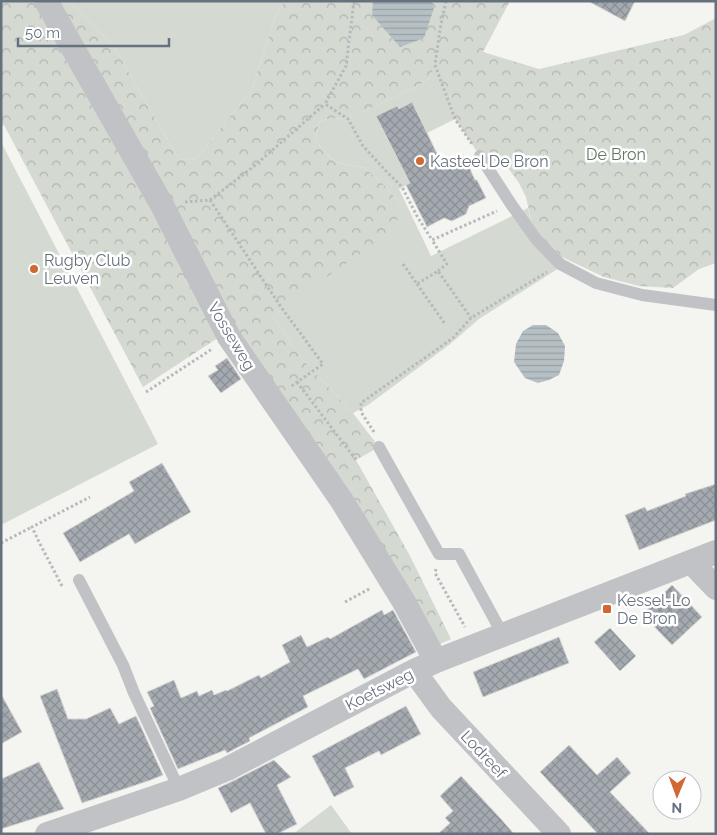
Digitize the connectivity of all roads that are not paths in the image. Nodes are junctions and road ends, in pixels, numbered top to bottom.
1 (46, 1) edge
2 (480, 156) road end
3 (716, 305) edge
4 (378, 448) road end
5 (716, 552) edge
6 (691, 562) junction
7 (79, 580) road end
8 (716, 588) edge
9 (503, 635) junction
10 (436, 662) junction
11 (414, 671) junction
12 (180, 789) junction
13 (47, 834) edge
14 (559, 834) edge

1 - 10 street, Vosseweg
2 - 3 lane
4 - 9 lane
5 - 6 street, Koetsweg
6 - 8 street
6 - 9 street, Koetsweg
7 - 12 lane
9 - 10 street, Koetsweg
10 - 11 street, Koetsweg
11 - 12 street, Koetsweg
11 - 14 street, Lodreef
12 - 13 street, Koetsweg

